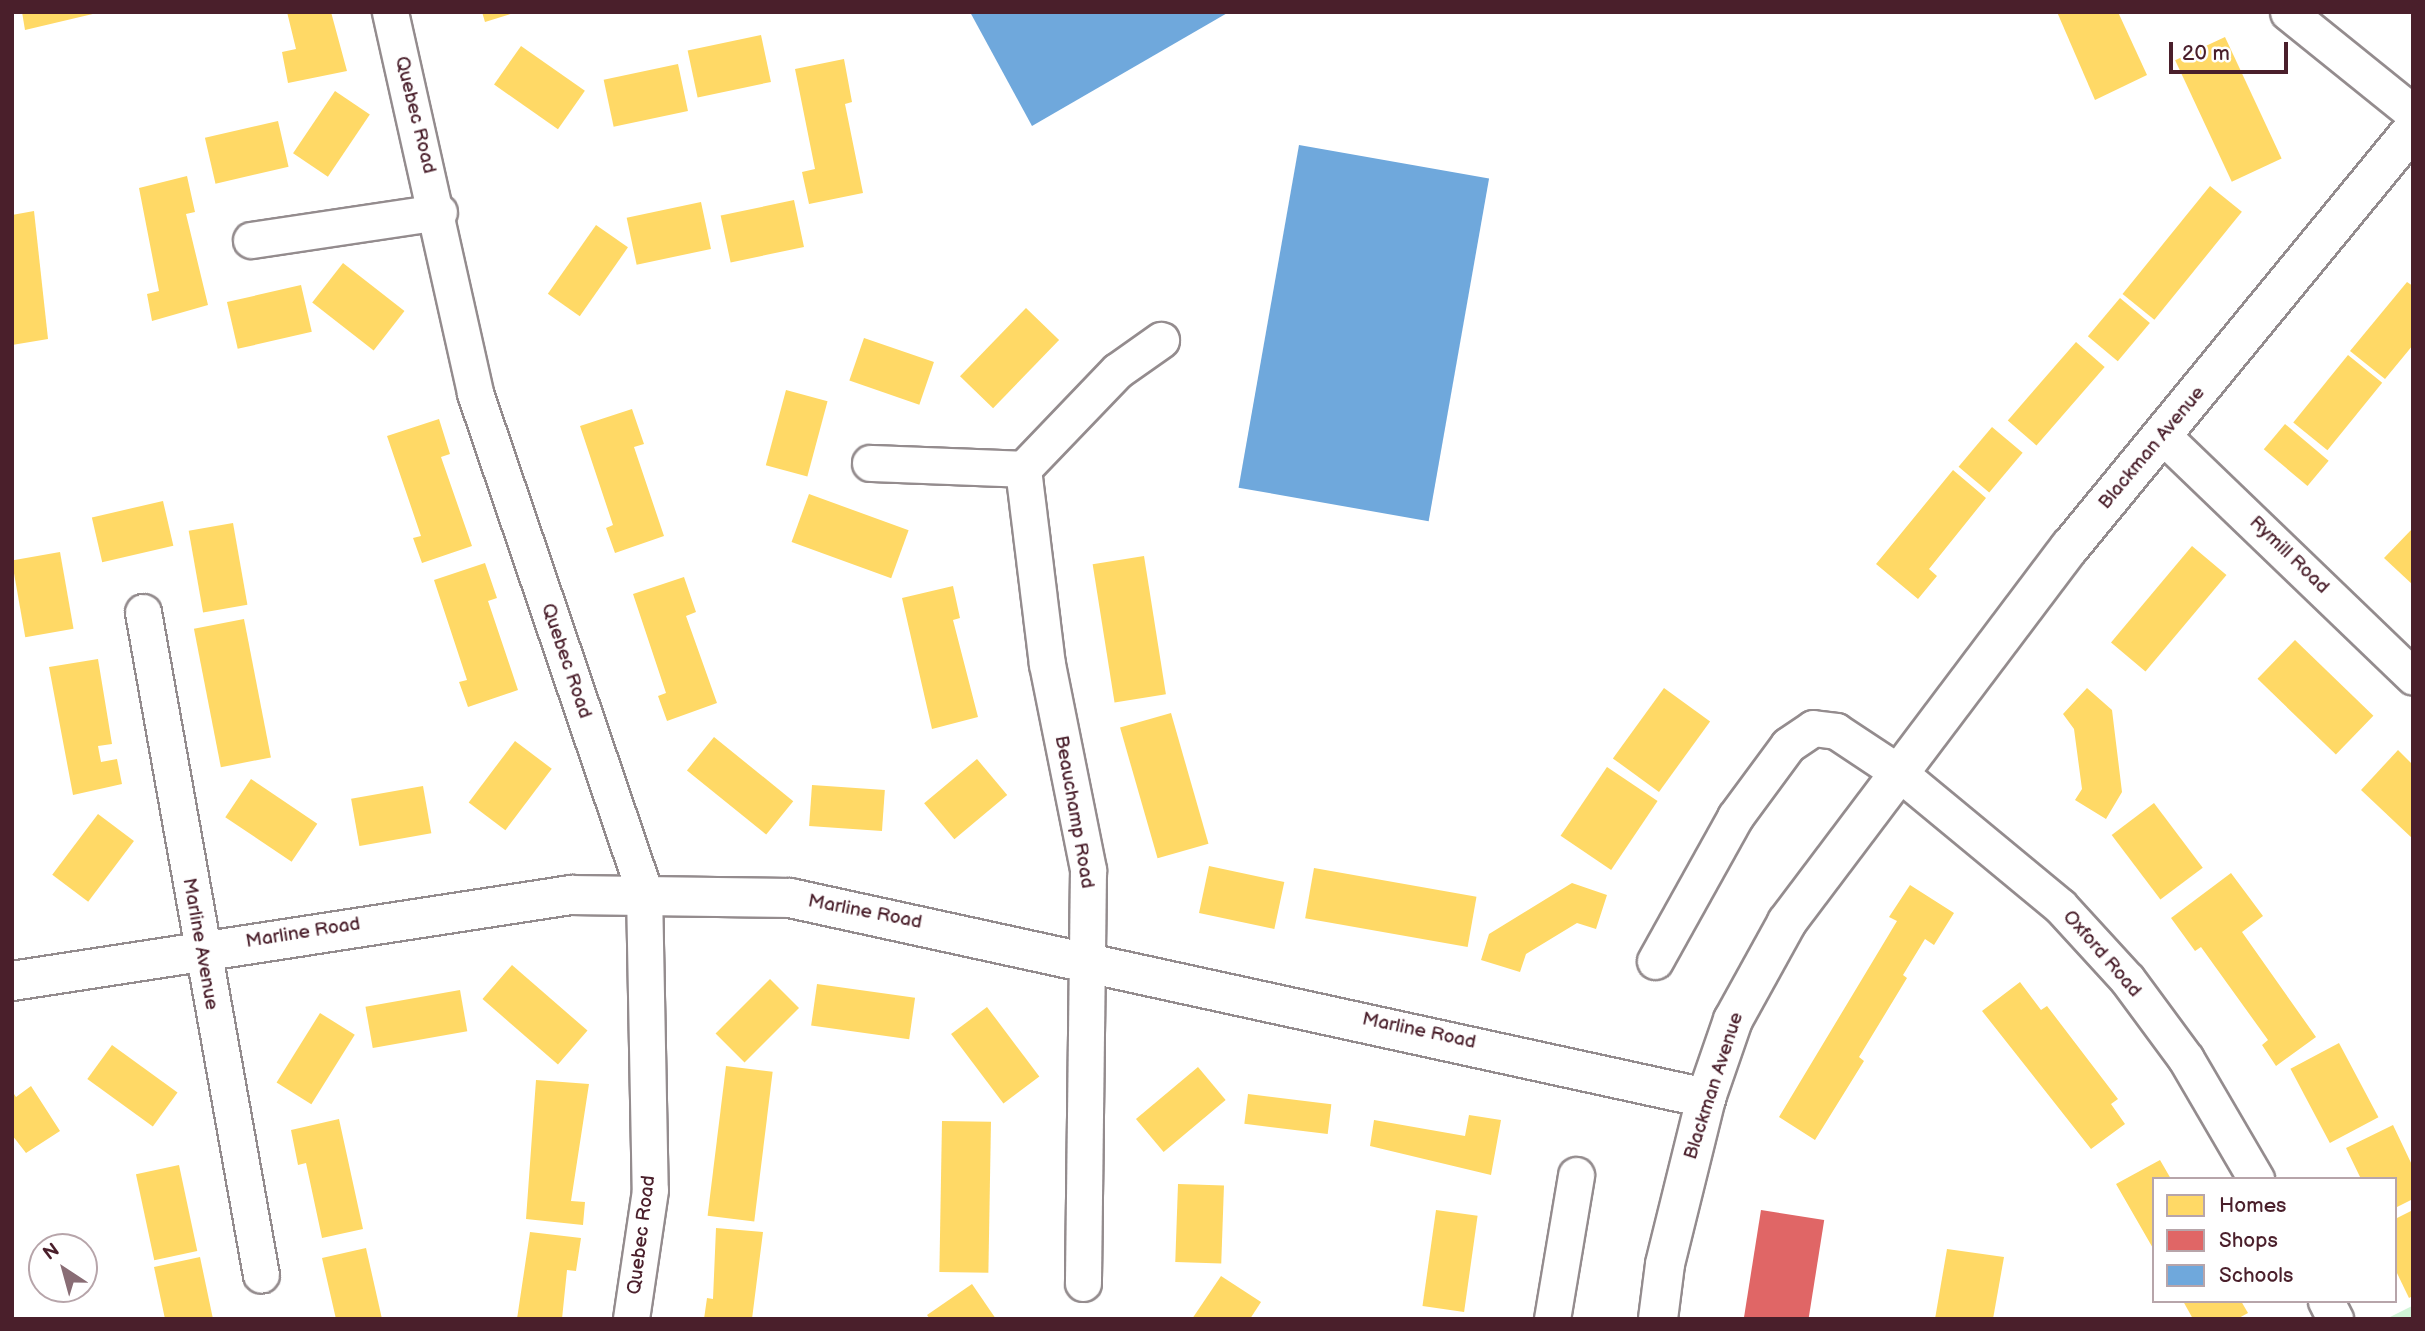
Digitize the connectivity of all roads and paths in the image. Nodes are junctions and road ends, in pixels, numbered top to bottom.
1 (390, 12) edge
2 (2288, 12) edge
3 (2413, 113) edge
4 (2413, 130) edge
5 (439, 212) junction
6 (251, 240) dead end
7 (1161, 341) dead end
8 (2163, 436) junction
9 (870, 463) dead end
10 (1023, 469) junction
11 (143, 612) dead end
12 (2413, 677) edge
13 (1898, 772) junction
14 (644, 891) junction
15 (200, 951) junction
16 (1655, 961) dead end
17 (1089, 962) junction
18 (12, 981) edge
19 (1706, 1098) junction
20 (1576, 1175) dead end
21 (2255, 1177) edge
22 (261, 1275) dead end
23 (1083, 1283) dead end
24 (2327, 1303) edge
25 (631, 1319) edge
26 (1552, 1319) edge
27 (1658, 1319) edge
28 (2335, 1319) edge

1 - 5 street, Quebec Road
2 - 3 street
4 - 8 street, Blackman Avenue
5 - 6 street
5 - 14 street, Quebec Road
7 - 10 street
8 - 12 street, Rymill Road
8 - 13 street, Blackman Avenue
9 - 10 street
10 - 17 street, Beauchamp Road
11 - 15 street, Marline Avenue
13 - 16 street
13 - 19 street, Blackman Avenue
13 - 21 street, Oxford Road
14 - 15 street, Marline Road
14 - 17 street, Marline Road
14 - 25 street, Quebec Road
15 - 18 street, Marline Road
15 - 22 street, Marline Avenue
17 - 19 street, Marline Road
17 - 23 street, Beauchamp Road
19 - 27 street, Blackman Avenue
20 - 26 street
24 - 28 street

